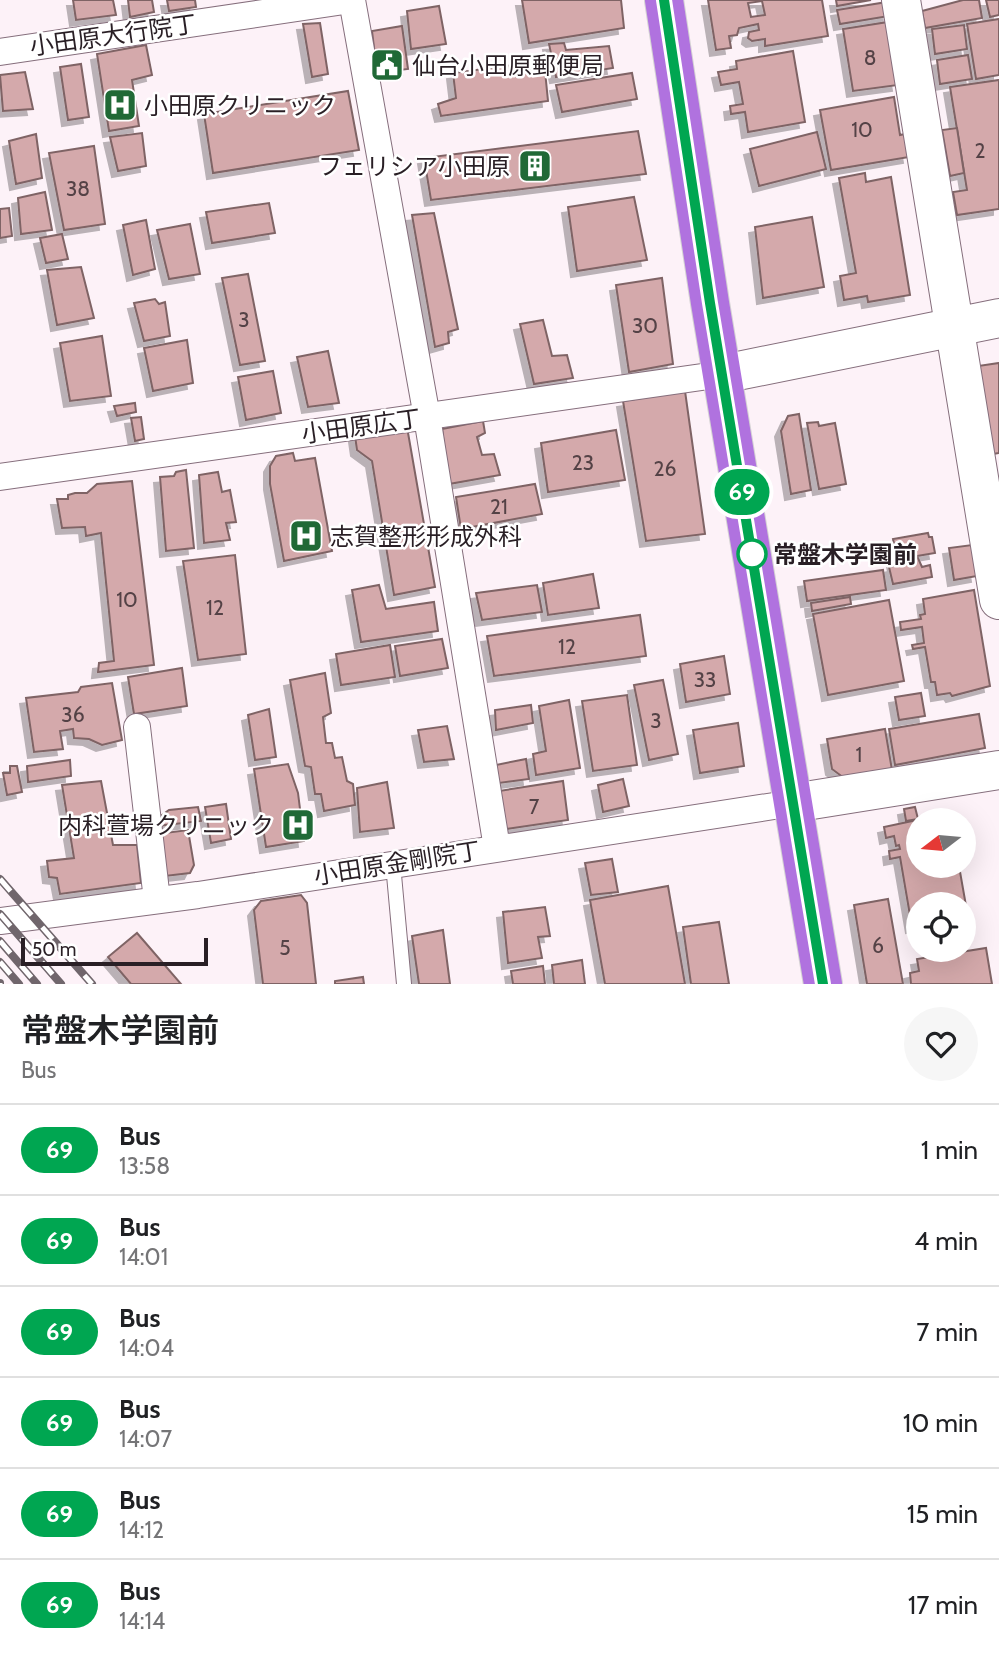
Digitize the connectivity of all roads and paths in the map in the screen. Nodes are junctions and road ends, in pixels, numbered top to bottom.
1 (351, 0) edge
2 (664, 0) edge
3 (901, 0) edge
4 (237, 8) edge
5 (0, 52) edge
6 (999, 318) edge
7 (954, 327) junction
8 (723, 373) junction
9 (427, 417) junction
10 (0, 477) edge
11 (999, 600) edge
12 (137, 727) dead end
13 (999, 771) edge
14 (793, 803) junction
15 (497, 848) junction
16 (393, 864) junction
17 (158, 900) junction
18 (0, 921) edge
19 (404, 984) edge
20 (823, 984) edge

1 - 4 street, 小田原大行院丁
1 - 9 street
2 - 8 highway
3 - 7 street
4 - 5 street, 小田原大行院丁
6 - 7 street
7 - 8 street
7 - 11 street
8 - 9 street, 小田原広丁
8 - 14 highway
9 - 10 street, 小田原広丁
9 - 15 street
12 - 17 street
13 - 14 street
14 - 15 street, 小田原金剛院丁
14 - 20 highway
15 - 16 street, 小田原金剛院丁
16 - 17 street, 小田原金剛院丁
16 - 19 lane
17 - 18 street, 小田原金剛院丁

